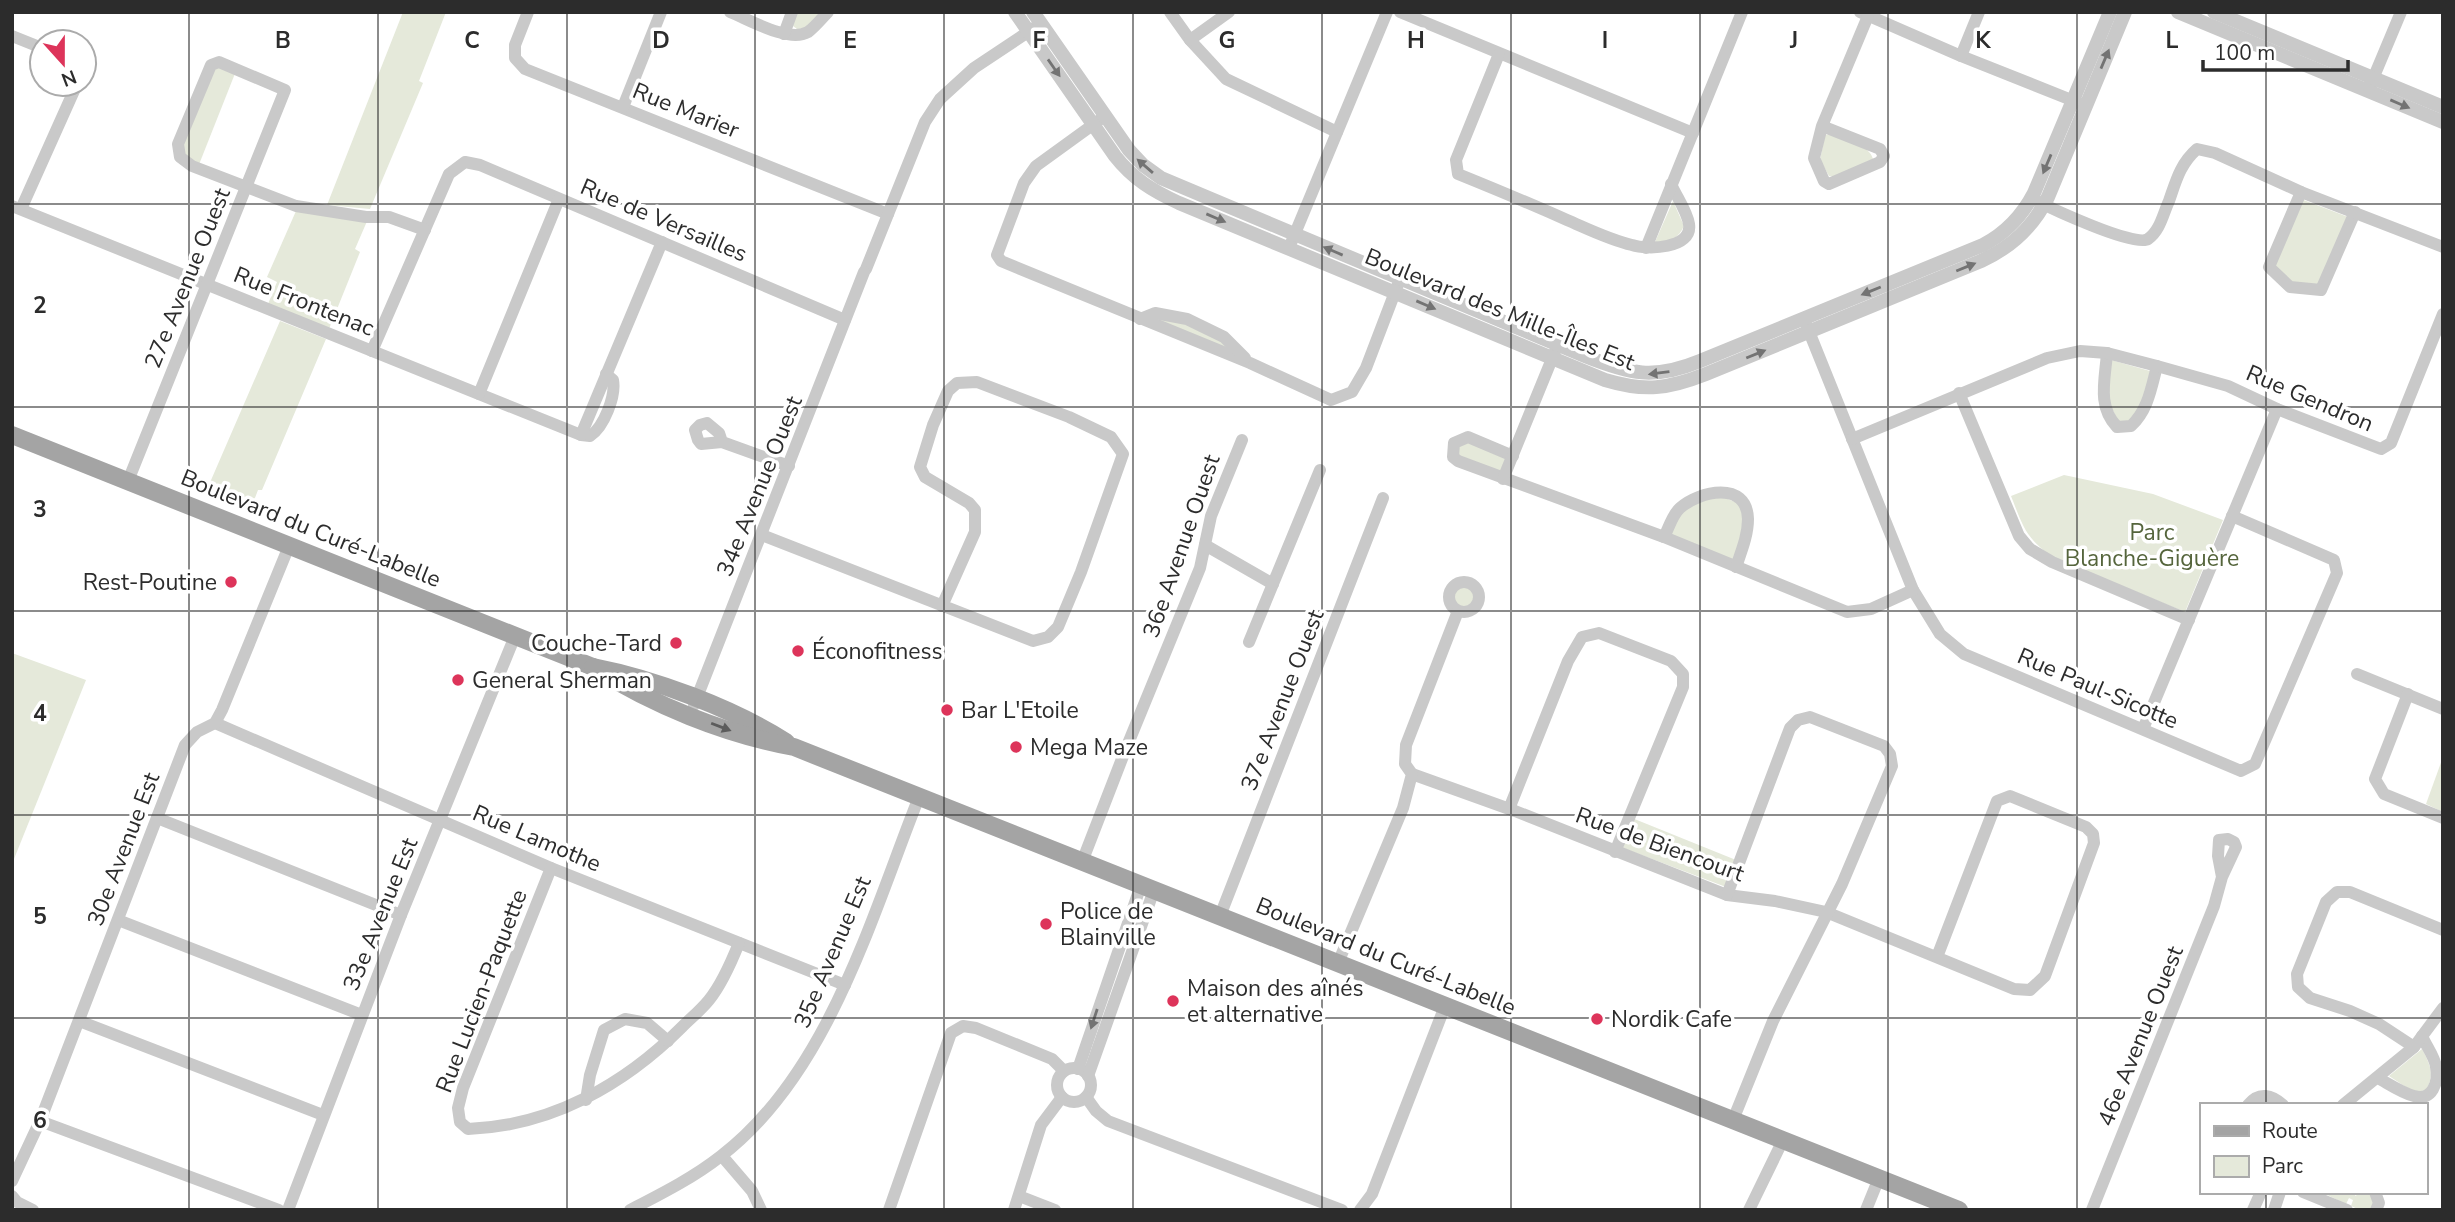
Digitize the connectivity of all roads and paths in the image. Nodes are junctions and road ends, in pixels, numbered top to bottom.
1 (528, 12) edge
2 (661, 12) edge
3 (730, 12) edge
4 (792, 12) edge
5 (828, 12) edge
6 (1015, 12) edge
7 (1170, 12) edge
8 (1229, 12) edge
9 (1387, 12) edge
10 (1401, 12) edge
11 (1742, 12) edge
12 (1979, 12) edge
13 (2110, 12) edge
14 (2125, 12) edge
15 (2178, 12) edge
16 (2214, 12) edge
17 (2401, 12) edge
18 (1864, 14) edge
19 (1034, 22) edge
20 (784, 34) junction
21 (1190, 40) junction
22 (1499, 54) junction
23 (1961, 56) junction
24 (2370, 85) junction
25 (70, 98) edge
26 (2079, 103) junction
27 (623, 107) junction
28 (2443, 107) edge
29 (1099, 120) junction
30 (2443, 122) edge
31 (1822, 126) junction
32 (1337, 132) junction
33 (1693, 133) junction
34 (1671, 184) junction
35 (246, 187) junction
36 (2301, 192) junction
37 (559, 199) junction
38 (2038, 201) junction
39 (17, 207) edge
40 (2355, 212) junction
41 (888, 214) junction
42 (425, 230) junction
43 (662, 242) junction
44 (1292, 242) junction
45 (2443, 247) edge
46 (1646, 248) junction
47 (206, 284) junction
48 (1397, 286) junction
49 (2443, 314) edge
50 (845, 320) junction
51 (1806, 325) junction
52 (372, 351) junction
53 (1555, 351) junction
54 (2107, 353) junction
55 (2157, 366) junction
56 (1959, 393) junction
57 (480, 394) junction
58 (2277, 409) junction
59 (12, 435) edge
60 (1852, 439) junction
61 (1242, 440) dead end
62 (722, 442) dead end
63 (1513, 456) junction
64 (789, 466) junction
65 (1320, 470) dead end
66 (1503, 479) junction
67 (128, 481) junction
68 (1383, 498) dead end
69 (2232, 516) junction
70 (762, 535) junction
71 (1664, 537) junction
72 (1205, 545) junction
73 (289, 546) junction
74 (1736, 567) junction
75 (1273, 584) junction
76 (1913, 590) junction
77 (942, 606) junction
78 (1458, 611) dead end
79 (2189, 620) junction
80 (515, 636) junction
81 (1250, 642) dead end
82 (2357, 674) dead end
83 (2407, 694) junction
84 (693, 707) junction
85 (2443, 709) edge
86 (215, 723) junction
87 (2143, 729) junction
88 (1412, 774) junction
89 (919, 797) junction
90 (1509, 809) junction
91 (157, 818) junction
92 (2443, 818) edge
93 (441, 821) junction
94 (1615, 852) junction
95 (1082, 862) junction
96 (551, 868) junction
97 (2222, 877) dead end
98 (1148, 888) junction
99 (1727, 895) junction
100 (1826, 912) junction
101 (401, 915) junction
102 (1220, 916) junction
103 (118, 920) junction
104 (2443, 930) edge
105 (739, 943) junction
106 (1937, 957) junction
107 (1338, 963) junction
108 (845, 985) junction
109 (1446, 1006) junction
110 (2443, 1008) edge
111 (362, 1015) junction
112 (79, 1021) junction
113 (2422, 1036) junction
114 (668, 1041) junction
115 (2414, 1047) junction
116 (1064, 1072) junction
117 (1083, 1072) junction
118 (2378, 1078) junction
119 (1062, 1097) junction
120 (1086, 1097) junction
121 (586, 1100) junction
122 (2250, 1103) edge
123 (2281, 1103) edge
124 (2346, 1103) edge
125 (323, 1115) junction
126 (1733, 1120) junction
127 (40, 1121) junction
128 (1783, 1140) junction
129 (722, 1156) junction
130 (1879, 1178) junction
131 (12, 1181) edge
132 (2260, 1194) edge
133 (2308, 1194) edge
134 (12, 1196) edge
135 (1019, 1196) junction
136 (33, 1210) edge
137 (279, 1210) edge
138 (288, 1210) edge
139 (629, 1210) edge
140 (761, 1210) edge
141 (890, 1210) edge
142 (1014, 1210) edge
143 (1055, 1210) edge
144 (1342, 1210) edge
145 (1360, 1210) edge
146 (1749, 1210) edge
147 (1866, 1210) edge
148 (1959, 1210) edge
149 (2092, 1210) edge
150 (2253, 1210) edge
151 (2347, 1210) edge

1 - 27 street, Rue Marier
2 - 27 street
3 - 20 street
4 - 20 street
5 - 20 street
6 - 19 street, Boulevard des Mille-Îles Est
7 - 21 street
8 - 21 street
9 - 32 street
10 - 22 street
11 - 33 street
12 - 23 street
13 - 26 street
26 -> 14 street
15 - 24 street
16 - 24 street
17 - 24 street
18 - 23 street
18 - 31 street
19 - 29 street, Boulevard des Mille-Îles Est
19 - 41 street, 34e Avenue Ouest
21 - 32 street
22 - 33 street
22 - 46 street
23 - 26 street
24 - 28 street
24 -> 30 street
25 - 39 street
26 - 38 street, Boulevard des Mille-Îles Est
27 - 41 street, Rue Marier
29 - 44 street, Boulevard des Mille-Îles Est
29 - 48 street
31 - 31 street
32 - 44 street
33 - 34 street
34 - 46 street
34 - 46 street
35 - 35 street, 27e Avenue Ouest
35 - 42 street
35 - 47 street, 27e Avenue Ouest
36 - 38 street
36 - 40 street
36 - 40 street
37 - 42 street, Rue de Versailles
37 - 43 street, Rue de Versailles
37 - 57 street
38 - 51 street, Boulevard des Mille-Îles Est
39 - 47 street, Rue Frontenac
40 - 45 street
41 - 50 street, 34e Avenue Ouest
42 - 52 street
43 - 50 street, Rue de Versailles
43 - 57 street, Rue Frontenac
44 - 48 street, Boulevard des Mille-Îles Est
47 - 52 street, Rue Frontenac
47 - 67 street, 27e Avenue Ouest
48 - 53 street, Boulevard des Mille-Îles Est
49 - 58 street, Rue Gendron
50 - 64 street, 34e Avenue Ouest
51 - 53 street, Boulevard des Mille-Îles Est
51 - 60 street, Rue Paul-Sicotte
52 - 57 street, Rue Frontenac
53 - 63 street
54 - 55 street, Rue Gendron
54 - 55 street
54 - 56 street, Rue Gendron
55 - 58 street, Rue Gendron
56 - 60 street, Rue Gendron
56 - 79 street
58 - 69 street
59 - 67 main road, Boulevard du Curé-Labelle
60 - 76 street, Rue Paul-Sicotte
61 - 72 street, 36e Avenue Ouest
62 - 64 street
63 - 66 street
63 - 66 street
64 - 70 street, 34e Avenue Ouest
65 - 75 street
66 - 71 street
67 - 73 main road, Boulevard du Curé-Labelle
68 - 102 street, 37e Avenue Ouest
69 - 79 street
69 - 87 street, Rue Paul-Sicotte
70 - 77 street
70 - 84 street, 34e Avenue Ouest
71 - 74 street
71 - 74 street
72 - 75 street
72 - 95 street, 36e Avenue Ouest
73 - 80 main road, Boulevard du Curé-Labelle
73 - 86 street
74 - 76 street
75 - 81 street
76 - 87 street, Rue Paul-Sicotte
77 - 77 street
78 - 88 street
79 - 87 street
80 - 84 main road, Boulevard du Curé-Labelle
80 - 93 street, 33e Avenue Est
82 - 83 street
83 - 85 street
83 - 92 street
84 - 89 main road, Boulevard du Curé-Labelle
86 - 91 street, 30e Avenue Est
86 - 93 street, Rue Lamothe
88 - 90 street, Rue de Biencourt
88 - 107 street
89 - 95 main road, Boulevard du Curé-Labelle
89 - 108 street, 35e Avenue Est
90 - 94 street, Rue de Biencourt
90 - 94 street
91 - 101 street
91 - 103 street, 30e Avenue Est
93 - 96 street, Rue Lamothe
93 - 101 street, 33e Avenue Est
94 - 99 street, Rue de Biencourt
95 - 98 main road, Boulevard du Curé-Labelle
96 - 105 street, Rue Lamothe
96 - 121 street, Rue Lucien-Paquette
97 - 149 street, 46e Avenue Ouest
98 - 102 main road, Boulevard du Curé-Labelle
98 - 117 street
99 - 100 street, Rue de Biencourt
99 - 100 street
100 - 106 street, Rue de Biencourt
100 - 126 street
101 - 111 street, 33e Avenue Est
102 - 107 main road, Boulevard du Curé-Labelle
103 - 111 street
103 - 112 street, 30e Avenue Est
104 - 115 street
105 - 108 street, Rue Lamothe
105 - 114 street, Rue Lucien-Paquette
106 - 106 street, Rue de Biencourt
107 - 109 main road, Boulevard du Curé-Labelle
108 - 129 street, 35e Avenue Est
109 - 126 main road, Boulevard du Curé-Labelle
109 - 145 street
110 - 113 street
111 - 125 street, 33e Avenue Est
112 - 125 street
112 - 127 street, 30e Avenue Est
113 - 115 street
113 - 118 street
114 - 121 street, Rue Lucien-Paquette
114 - 121 street
115 - 118 street
116 - 117 street
116 - 119 street
116 - 141 street
117 - 120 street
118 - 124 street
119 - 120 street
119 - 135 street
120 - 144 street
122 - 123 street
125 - 138 street, 33e Avenue Est
126 - 128 main road, Boulevard du Curé-Labelle
127 - 131 street, 30e Avenue Est
127 - 137 street
128 - 130 main road, Boulevard du Curé-Labelle
128 - 146 street
129 - 139 street, 35e Avenue Est
129 - 140 street
130 - 147 street
130 - 148 main road, Boulevard du Curé-Labelle
132 - 150 street
133 - 151 street
134 - 136 street
135 - 142 street
135 - 143 street

